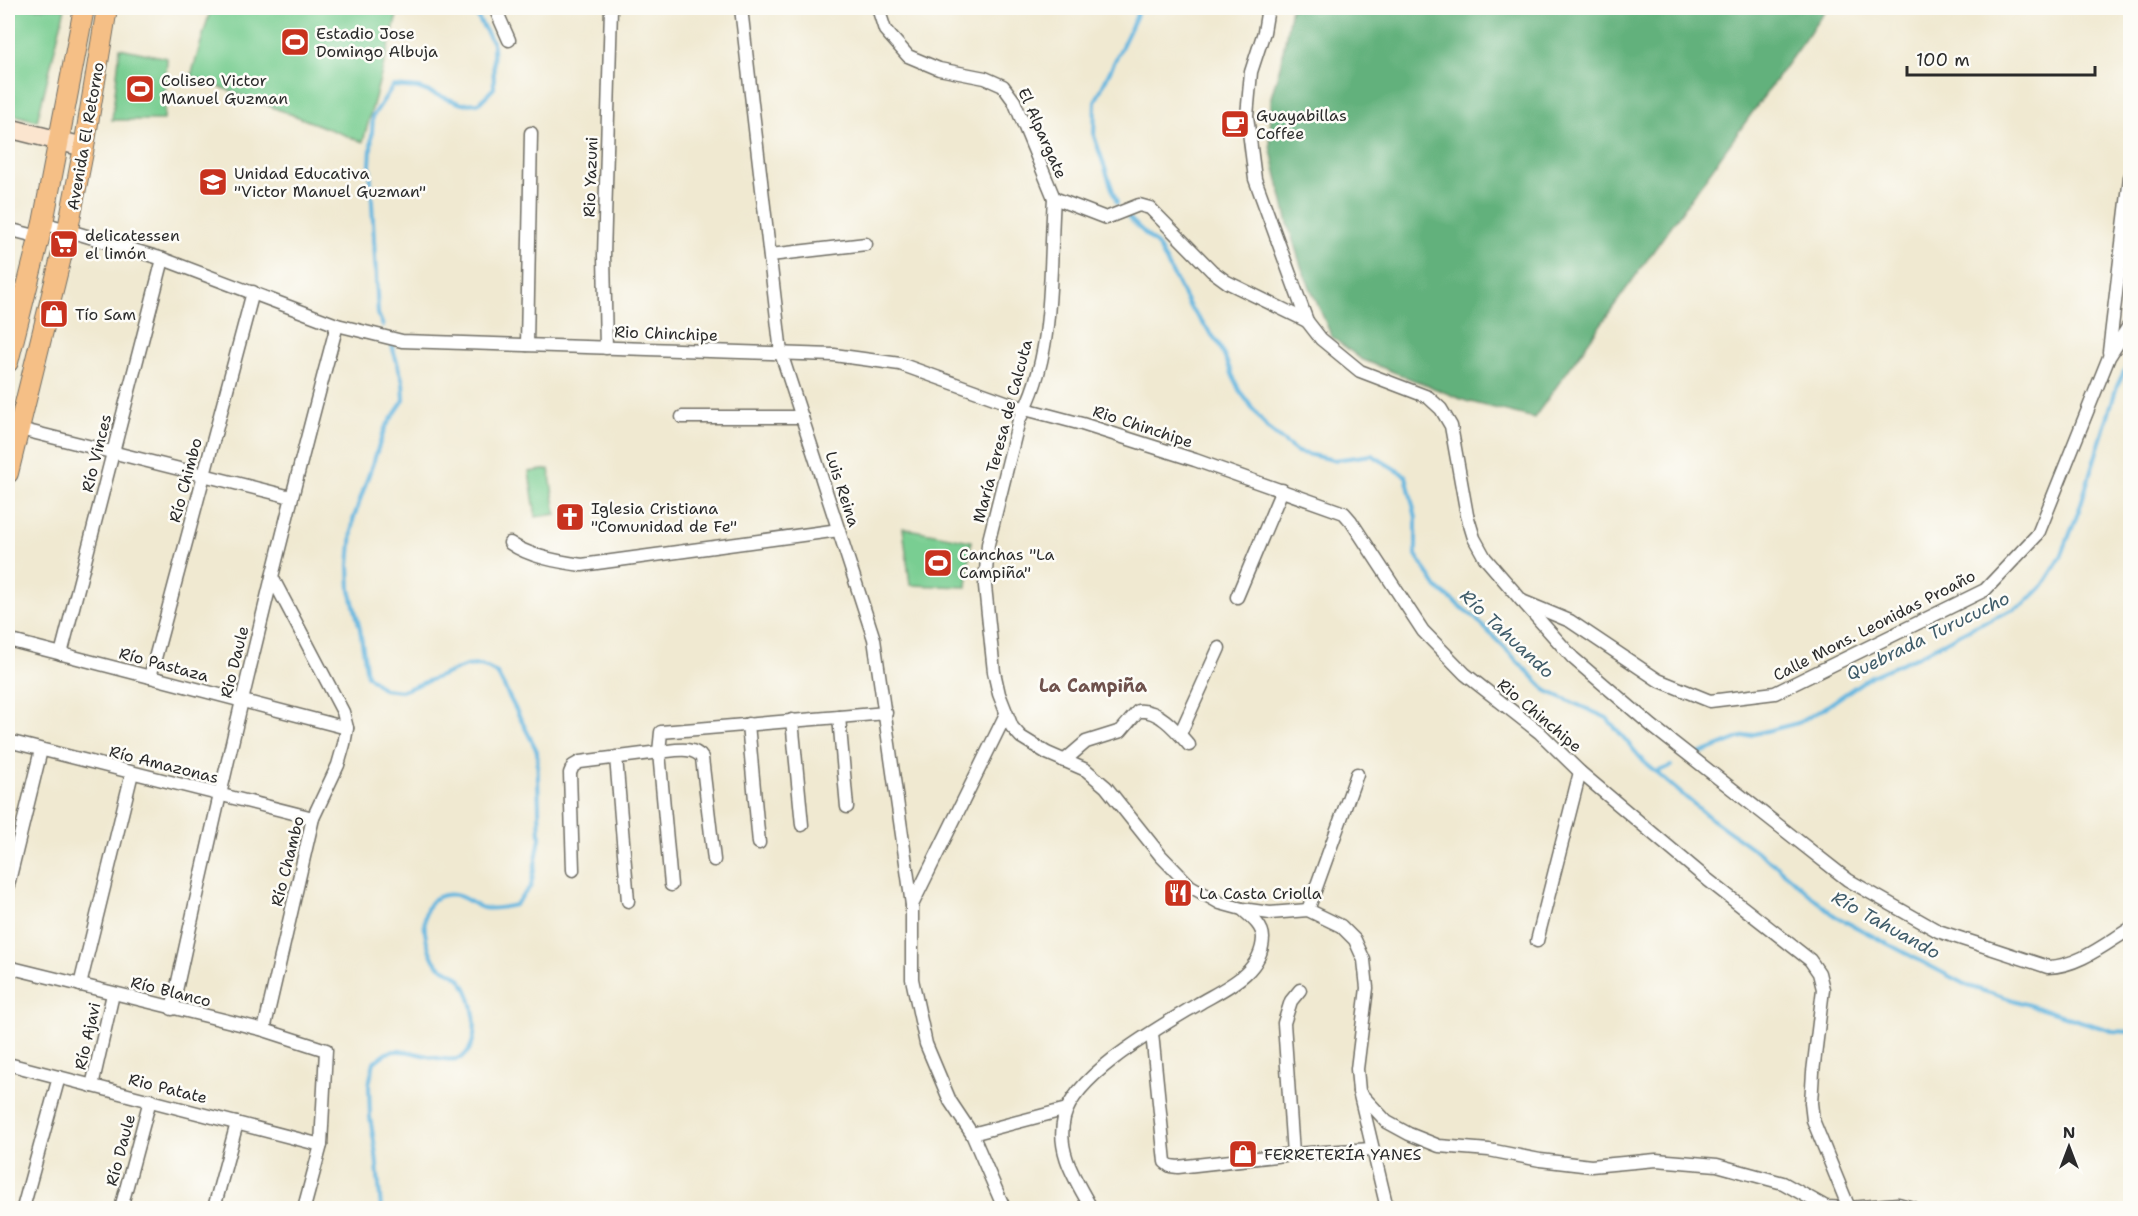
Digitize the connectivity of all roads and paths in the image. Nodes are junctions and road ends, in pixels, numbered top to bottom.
1 (84, 8) edge
2 (107, 8) edge
3 (495, 8) edge
4 (611, 8) edge
5 (741, 8) edge
6 (878, 8) edge
7 (1268, 8) edge
8 (509, 40) dead end
9 (8, 128) edge
10 (531, 134) dead end
11 (59, 142) junction
12 (84, 147) junction
13 (2130, 177) edge
14 (1054, 198) junction
15 (68, 229) junction
16 (8, 230) edge
17 (41, 230) junction
18 (866, 243) dead end
19 (770, 255) junction
20 (163, 259) junction
21 (253, 292) junction
22 (1307, 321) junction
23 (2130, 324) edge
24 (337, 325) junction
25 (527, 345) junction
26 (606, 348) junction
27 (781, 353) junction
28 (2109, 357) junction
29 (8, 362) edge
30 (1025, 409) junction
31 (682, 417) dead end
32 (802, 417) junction
33 (13, 428) edge
34 (113, 453) junction
35 (8, 473) edge
36 (204, 475) junction
37 (1282, 490) junction
38 (291, 496) junction
39 (839, 530) junction
40 (510, 543) dead end
41 (272, 577) junction
42 (1237, 597) dead end
43 (1522, 601) junction
44 (8, 640) edge
45 (1219, 648) dead end
46 (61, 654) junction
47 (150, 677) junction
48 (242, 701) junction
49 (886, 713) junction
50 (1006, 714) junction
51 (839, 717) junction
52 (792, 720) junction
53 (748, 724) junction
54 (347, 728) junction
55 (1180, 734) junction
56 (8, 741) edge
57 (1189, 745) dead end
58 (41, 750) junction
59 (659, 752) junction
60 (616, 757) junction
61 (1064, 761) junction
62 (1580, 772) junction
63 (132, 773) junction
64 (1357, 774) dead end
65 (219, 794) junction
66 (847, 807) dead end
67 (313, 818) junction
68 (802, 825) dead end
69 (759, 843) dead end
70 (714, 860) dead end
71 (573, 870) dead end
72 (8, 885) edge
73 (671, 885) dead end
74 (628, 901) dead end
75 (912, 905) junction
76 (1242, 909) junction
77 (1308, 910) junction
78 (2130, 929) edge
79 (1537, 941) dead end
80 (8, 967) edge
81 (80, 986) junction
82 (1299, 990) dead end
83 (113, 994) junction
84 (172, 1009) junction
85 (264, 1030) junction
86 (1152, 1033) junction
87 (8, 1064) edge
88 (59, 1077) junction
89 (92, 1086) junction
90 (1359, 1091) junction
91 (150, 1101) junction
92 (1067, 1109) junction
93 (237, 1123) junction
94 (972, 1134) junction
95 (321, 1145) junction
96 (1372, 1149) junction
97 (1293, 1154) junction
98 (1899, 1207) edge
99 (1849, 1208) edge
100 (23, 1209) edge
101 (121, 1209) edge
102 (214, 1209) edge
103 (304, 1209) edge
104 (1004, 1209) edge
105 (1091, 1209) edge
106 (1387, 1209) edge
107 (1913, 1209) edge

1 - 11 main road, Avenida El Retorno
2 - 12 main road, Avenida El Retorno
3 - 8 street
4 - 26 street, Rio Yazuni
5 - 19 street, Luis Reina
6 - 14 street, El Alpargate
7 - 22 street, Calle Mons. Leonidas Proaño
9 - 11 main road
10 - 25 street
11 - 12 main road
11 - 17 main road, Avenida El Retorno
12 - 15 main road, Avenida El Retorno
13 - 28 street
14 - 22 street, El Alpargate
14 - 30 street, María Teresa de Calcuta
15 - 17 street, Rio Chinchipe
15 - 20 street, Rio Chinchipe
15 - 33 main road, Avenida El Retorno
16 - 17 street, Rio Chinchipe
17 - 29 main road, Avenida El Retorno
18 - 19 street
19 - 27 street, Luis Reina
20 - 21 street, Rio Chinchipe
20 - 34 street, Río Vinces
21 - 24 street, Rio Chinchipe
21 - 36 street, Río Chimbo
22 - 43 street, Calle Mons. Leonidas Proaño
23 - 28 street
24 - 25 street, Rio Chinchipe
24 - 38 street, Río Daule
25 - 26 street, Rio Chinchipe
26 - 27 street, Rio Chinchipe
27 - 30 street, Rio Chinchipe
27 - 32 street, Luis Reina
28 - 43 street, Calle Mons. Leonidas Proaño
30 - 37 street, Rio Chinchipe
30 - 50 street, María Teresa de Calcuta
31 - 32 street
32 - 39 street, Luis Reina
33 - 34 street
33 - 35 main road, Avenida El Retorno
34 - 36 street
34 - 46 street, Río Vinces
36 - 38 street
36 - 47 street, Río Chimbo
37 - 42 street
37 - 62 street, Rio Chinchipe
38 - 41 street, Río Daule
39 - 40 street
39 - 49 street, Luis Reina
41 - 48 street, Río Daule
41 - 54 street
43 - 78 street
44 - 46 street, Río Pastaza
45 - 55 street
46 - 47 street, Río Pastaza
47 - 48 street, Río Pastaza
48 - 54 street, Río Pastaza
48 - 65 street, Río Daule
49 - 51 street
49 - 75 street, Luis Reina
50 - 61 street, María Teresa de Calcuta
50 - 75 street
51 - 52 street
51 - 66 street
52 - 53 street
52 - 68 street
53 - 59 street
53 - 69 street
54 - 67 street, Río Chambo
55 - 57 street
55 - 61 street
56 - 58 street, Río Amazonas
58 - 63 street, Río Amazonas
58 - 72 street
59 - 60 street
59 - 70 street
59 - 73 street
60 - 71 street
60 - 74 street
61 - 76 street, María Teresa de Calcuta
62 - 79 street
62 - 99 street, Rio Chinchipe
63 - 65 street, Río Amazonas
63 - 81 street
64 - 77 street
65 - 67 street, Río Amazonas
65 - 84 street, Río Daule
67 - 85 street, Río Chambo
75 - 94 street, Luis Reina
76 - 77 street, María Teresa de Calcuta
76 - 86 street
77 - 90 street
80 - 81 street, Río Blanco
81 - 83 street, Río Blanco
82 - 97 street
83 - 84 street, Río Blanco
83 - 89 street, Río Ajavi
84 - 85 street, Río Blanco
85 - 95 street, Río Blanco
86 - 92 street
86 - 97 street
87 - 88 street, Rio Patate
88 - 89 street, Rio Patate
88 - 100 street
89 - 91 street, Rio Patate
90 - 96 street
90 - 99 street
91 - 93 street, Rio Patate
91 - 101 street, Río Daule
92 - 94 street
92 - 105 street
93 - 95 street, Rio Patate
93 - 102 street
94 - 104 street, Luis Reina
95 - 103 street
96 - 97 street
96 - 106 street
98 - 99 street
98 - 107 street

